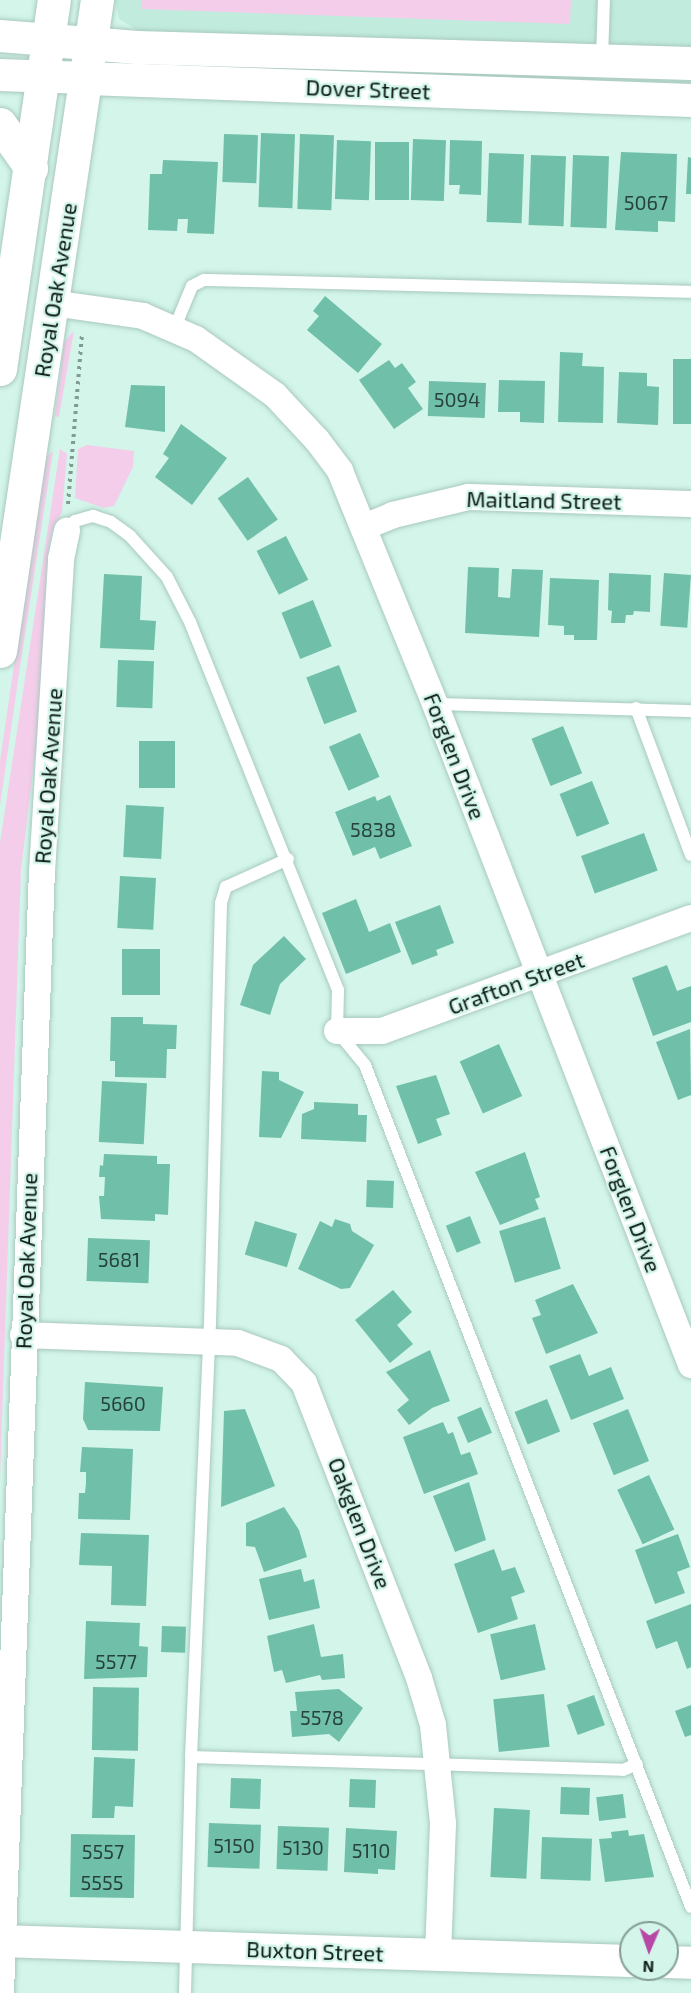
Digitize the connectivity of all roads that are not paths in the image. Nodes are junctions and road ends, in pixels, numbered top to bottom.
1 (54, 0) edge
2 (97, 0) edge
3 (604, 0) edge
4 (0, 36) edge
5 (50, 40) junction
6 (92, 44) junction
7 (602, 60) junction
8 (691, 63) edge
9 (0, 75) edge
10 (45, 77) junction
11 (87, 78) junction
12 (691, 100) edge
13 (0, 124) edge
14 (31, 168) junction
15 (691, 292) edge
16 (52, 303) junction
17 (175, 327) junction
18 (0, 369) edge
19 (691, 504) edge
20 (364, 526) junction
21 (67, 531) joint
22 (0, 651) edge
23 (435, 704) junction
24 (636, 708) junction
25 (691, 711) edge
26 (691, 855) edge
27 (288, 859) junction
28 (691, 918) edge
29 (541, 975) junction
30 (337, 1031) junction
31 (23, 1335) junction
32 (209, 1342) junction
33 (691, 1365) edge
34 (190, 1757) junction
35 (637, 1764) junction
36 (439, 1766) junction
37 (691, 1907) edge
38 (1, 1941) edge
39 (185, 1947) junction
40 (438, 1955) junction
41 (619, 1961) edge
42 (1, 1993) edge
43 (185, 1993) edge

1 - 5 main road, Royal Oak Avenue
2 - 6 main road, Royal Oak Avenue
3 - 7 lane
4 - 5 street
5 - 6 main road, Dover Street
5 - 10 main road, Royal Oak Avenue
6 - 7 main road, Dover Street
6 - 11 main road, Royal Oak Avenue
7 - 8 main road, Dover Street
9 - 10 street, Dover Street
10 - 11 street, Dover Street
10 - 14 main road, Royal Oak Avenue
11 - 12 main road, Dover Street
11 - 16 main road, Royal Oak Avenue
13 - 14 main road
14 - 18 main road, Royal Oak Avenue
15 - 17 lane
16 - 17 street, Forglen Drive
16 - 22 main road, Royal Oak Avenue
17 - 20 street, Forglen Drive
19 - 20 street, Maitland Street
20 - 23 street, Forglen Drive
21 - 27 lane
21 - 31 street, Royal Oak Avenue
23 - 24 lane
23 - 29 street, Forglen Drive
24 - 25 lane
24 - 26 lane
27 - 30 lane
27 - 32 lane
28 - 29 street, Grafton Street
29 - 30 street, Grafton Street
29 - 33 street, Forglen Drive
30 - 35 lane
31 - 32 street, Oakglen Drive
31 - 38 street, Royal Oak Avenue
32 - 34 lane
32 - 36 street, Oakglen Drive
34 - 36 lane
34 - 39 lane
35 - 36 lane
35 - 37 lane
36 - 40 street, Oakglen Drive
38 - 39 street, Buxton Street
38 - 42 street, Royal Oak Avenue
39 - 40 street, Buxton Street
39 - 43 lane
40 - 41 street, Buxton Street

